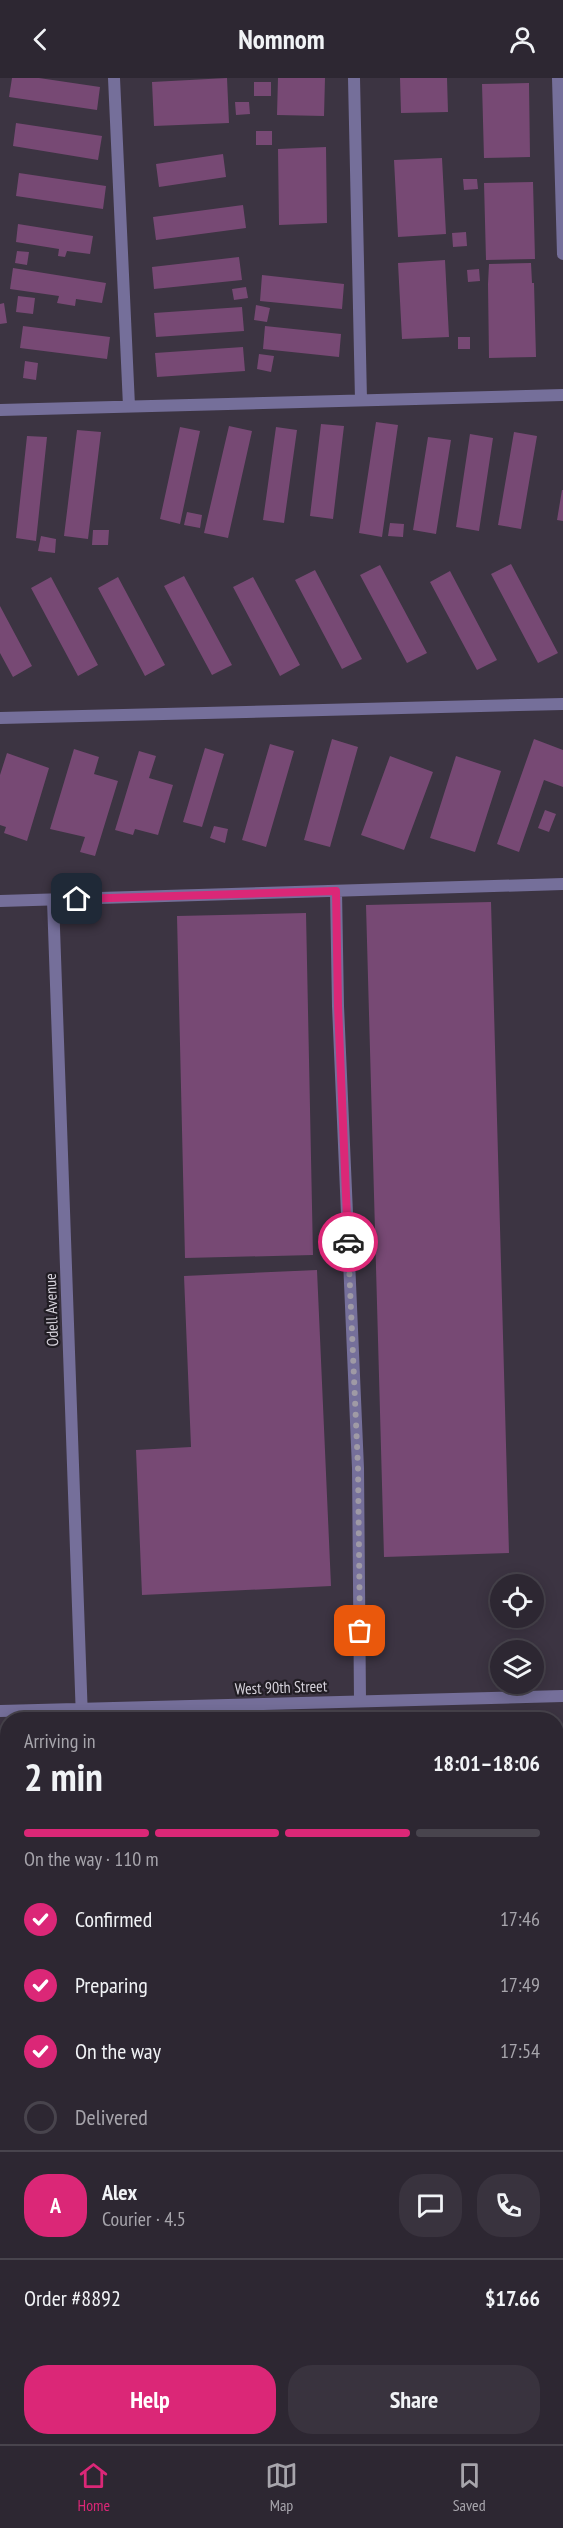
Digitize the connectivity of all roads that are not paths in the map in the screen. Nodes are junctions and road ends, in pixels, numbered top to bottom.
1 (114, 78) edge
2 (354, 78) edge
3 (558, 78) edge
4 (563, 254) edge
5 (563, 395) edge
6 (361, 400) junction
7 (129, 406) junction
8 (0, 410) edge
9 (563, 704) edge
10 (0, 718) edge
11 (563, 884) edge
12 (336, 891) junction
13 (53, 900) junction
14 (0, 901) edge
15 (563, 1696) edge
16 (360, 1701) junction
17 (0, 1711) edge
18 (27, 1712) edge
19 (82, 1712) edge
20 (125, 1712) edge

1 - 7 street
2 - 6 street
3 - 4 street
5 - 6 street
6 - 7 street
7 - 8 street
9 - 10 street
11 - 12 street
12 - 13 street
12 - 16 street
13 - 14 street
13 - 19 street, Odell Avenue
15 - 16 street, West 90th Street
16 - 20 street, West 90th Street
17 - 18 street, West 90th Street

